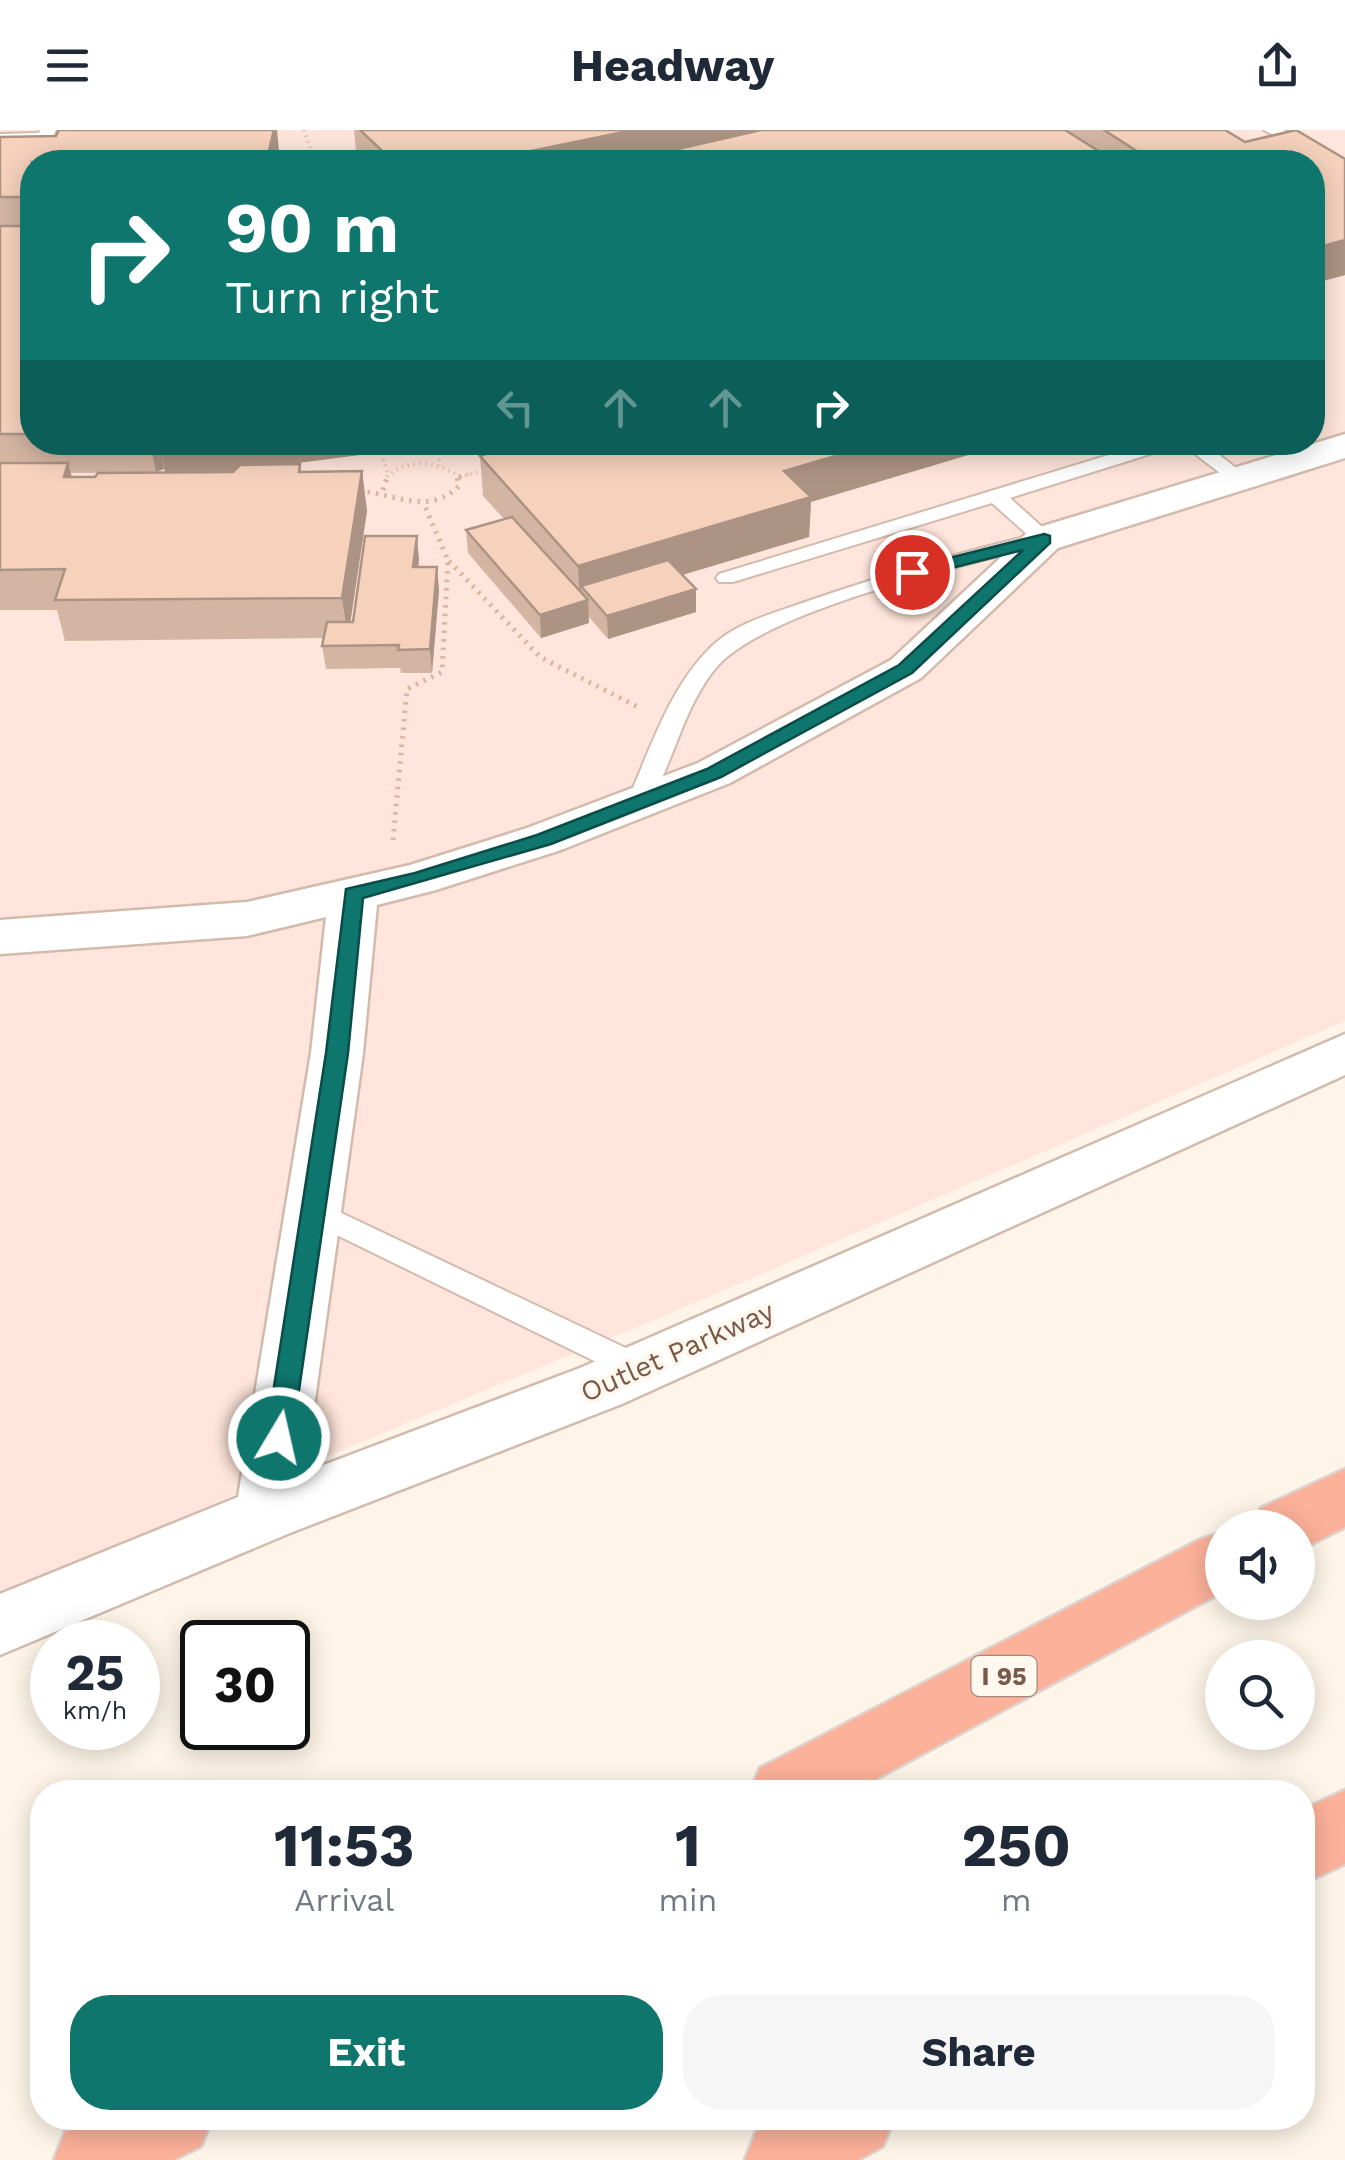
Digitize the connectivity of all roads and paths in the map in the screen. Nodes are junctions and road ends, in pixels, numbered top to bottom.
1 (48, 130) edge
2 (1272, 130) edge
3 (0, 139) edge
4 (1308, 150) edge
5 (382, 455) edge
6 (438, 455) edge
7 (1130, 455) edge
8 (1208, 455) edge
9 (1316, 455) edge
10 (441, 465) junction
11 (496, 468) edge
12 (388, 474) junction
13 (458, 478) junction
14 (1240, 479) junction
15 (382, 490) junction
16 (346, 491) edge
17 (996, 496) junction
18 (424, 504) junction
19 (1044, 540) junction
20 (448, 560) junction
21 (726, 578) dead end
22 (674, 726) junction
23 (640, 802) junction
24 (371, 890) junction
25 (0, 937) edge
26 (1345, 1053) edge
27 (314, 1211) junction
28 (640, 1369) junction
29 (1345, 1496) edge
30 (1315, 1512) edge
31 (267, 1514) junction
32 (1205, 1569) edge
33 (0, 1625) edge
34 (808, 1780) edge
35 (1345, 1824) edge
36 (1315, 1842) edge
37 (150, 2130) edge
38 (835, 2130) edge
39 (93, 2160) edge
40 (784, 2160) edge

1 - 3 lane
2 - 4 lane
5 - 12 path
6 - 10 path
7 - 17 lane
8 - 14 lane
9 - 14 street
10 - 12 path
10 - 13 path
11 - 13 path
12 - 15 path
13 - 18 path
14 - 19 street
15 - 16 path
15 - 18 path
17 - 19 lane
17 - 21 lane
18 - 20 path
19 - 22 lane
19 - 23 street
20 - 22 path
20 - 24 path
22 - 23 lane
23 - 24 street
24 - 25 street
24 - 27 street
26 - 28 street, Outlet Parkway
27 - 28 lane
27 - 31 street
28 - 31 street, Outlet Parkway
29 - 30 highway
31 - 33 street, Outlet Parkway
32 - 34 highway, I 95
35 - 36 highway
37 - 39 highway
38 - 40 highway

